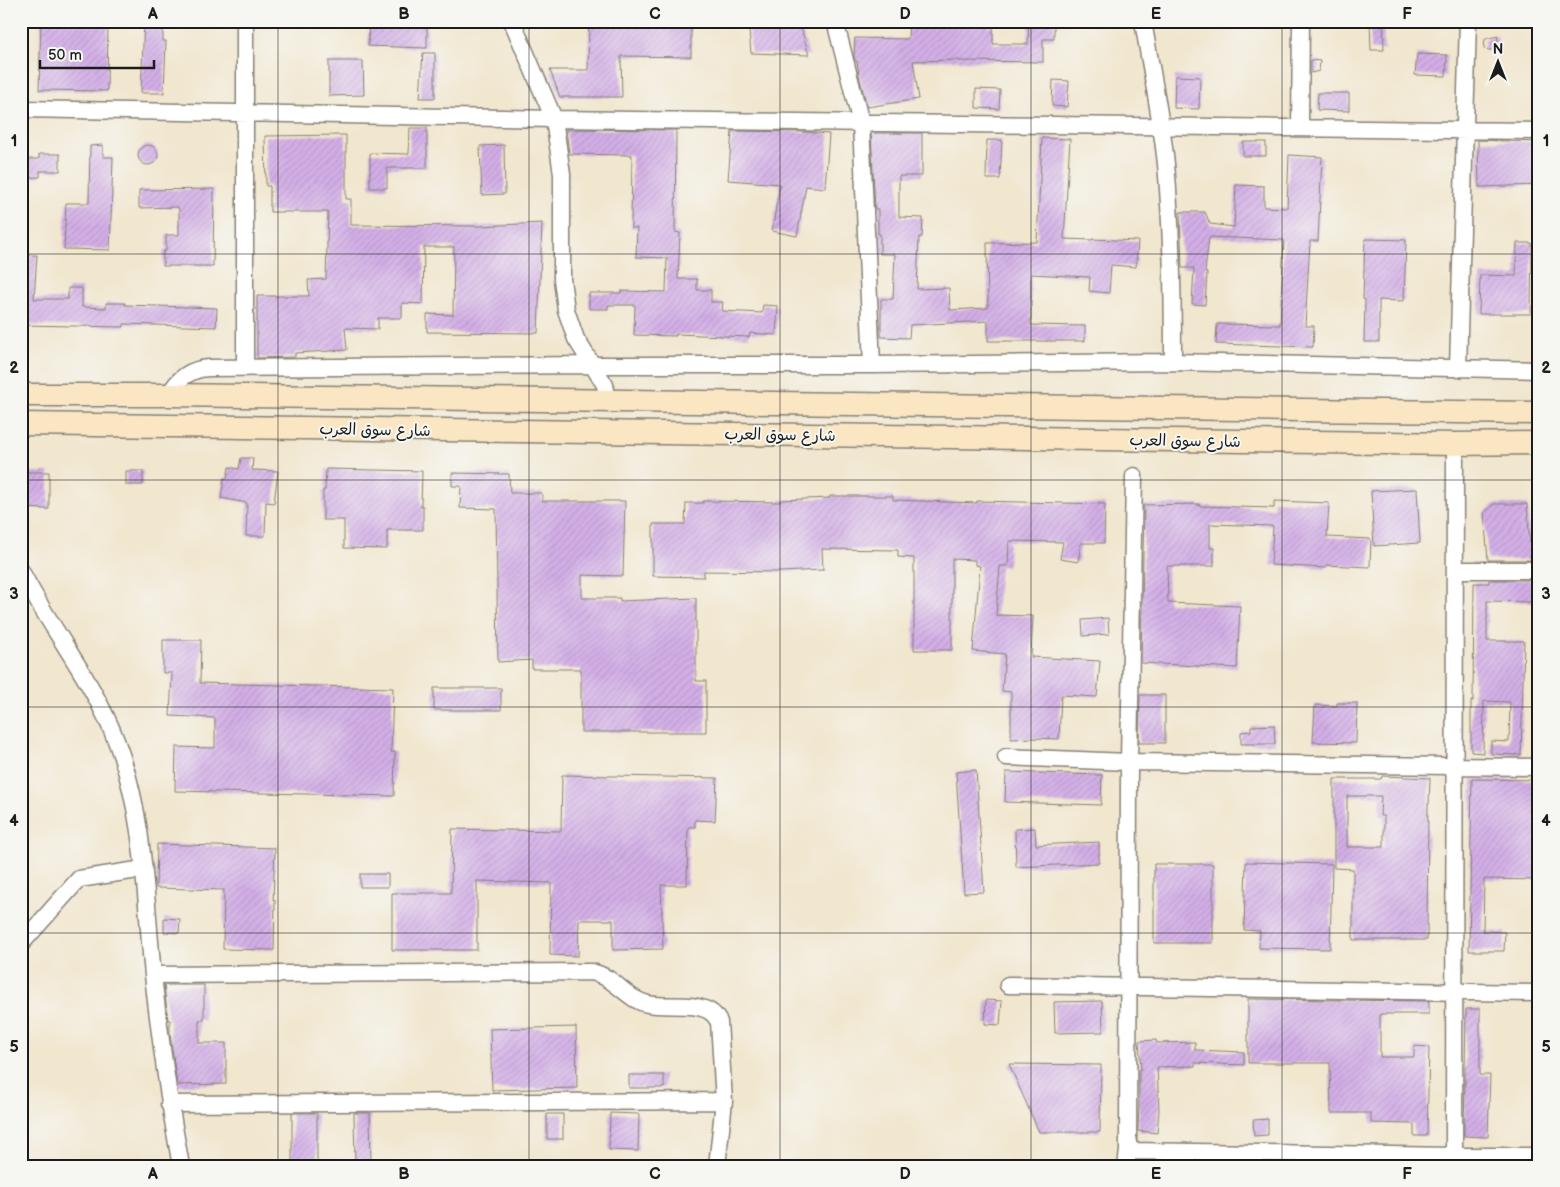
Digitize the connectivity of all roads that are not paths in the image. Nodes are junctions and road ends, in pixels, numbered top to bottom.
1 (244, 21) edge
2 (512, 21) edge
3 (835, 21) edge
4 (1143, 21) edge
5 (1301, 21) edge
6 (1468, 21) edge
7 (21, 109) edge
8 (245, 114) junction
9 (554, 119) junction
10 (861, 123) junction
11 (1161, 126) junction
12 (1300, 128) junction
13 (1465, 131) junction
14 (1539, 131) edge
15 (1173, 362) junction
16 (592, 365) junction
17 (872, 365) junction
18 (245, 368) junction
19 (1458, 369) junction
20 (1539, 370) edge
21 (21, 395) edge
22 (169, 395) junction
23 (608, 401) junction
24 (1539, 413) edge
25 (21, 424) edge
26 (1539, 443) edge
27 (1455, 444) junction
28 (1134, 476) dead end
29 (1455, 570) junction
30 (1539, 570) edge
31 (21, 571) edge
32 (1006, 757) dead end
33 (1129, 762) junction
34 (1454, 766) junction
35 (1539, 766) edge
36 (144, 869) junction
37 (21, 944) edge
38 (153, 975) junction
39 (1008, 985) dead end
40 (1128, 987) junction
41 (1453, 992) junction
42 (1539, 993) edge
43 (724, 1101) junction
44 (169, 1104) junction
45 (1539, 1156) edge
46 (1127, 1158) edge
47 (1454, 1161) edge
48 (181, 1166) edge
49 (717, 1166) edge

1 - 8 street
2 - 9 street
3 - 10 street
4 - 11 street
5 - 12 street
6 - 13 street
7 - 8 street
8 - 9 street
8 - 18 street
9 - 10 street
9 - 16 street
10 - 11 street
10 - 17 street
11 - 12 street
11 - 15 street
12 - 13 street
13 - 14 street
13 - 19 street
15 - 17 street
15 - 19 street
16 - 17 street
16 - 18 street
16 - 23 street
18 - 22 street
19 - 20 street
21 - 22 main road
22 - 23 main road
23 - 24 main road
25 - 27 main road, شارع سوق العرب
26 - 27 main road, شارع سوق العرب
27 - 29 street
28 - 33 street
29 - 30 street
29 - 34 street
31 - 36 street
32 - 33 street
33 - 34 street
33 - 40 street
34 - 35 street
34 - 41 street
36 - 37 street
36 - 38 street
38 - 43 street
38 - 44 street
39 - 40 street
40 - 41 street
40 - 46 street
41 - 42 street
41 - 47 street
43 - 44 street
43 - 49 street
44 - 48 street
45 - 47 street
46 - 47 street

